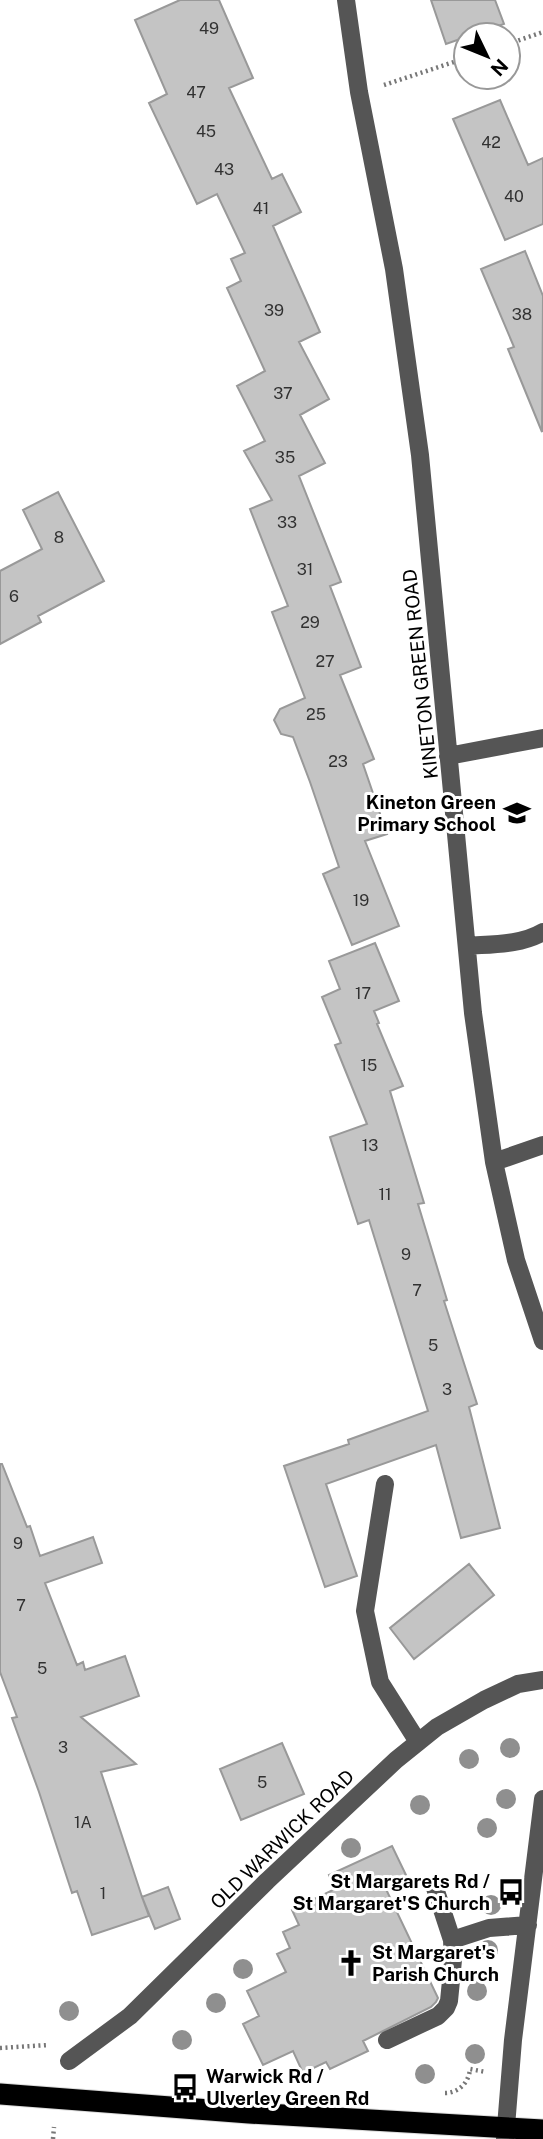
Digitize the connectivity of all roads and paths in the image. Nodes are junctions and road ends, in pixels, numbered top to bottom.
1 (346, 0) edge
2 (543, 32) edge
3 (522, 39) edge
4 (452, 62) edge
5 (359, 92) junction
6 (543, 738) edge
7 (448, 756) junction
8 (543, 932) edge
9 (467, 946) junction
10 (543, 1145) edge
11 (494, 1162) junction
12 (543, 1341) edge
13 (385, 1484) dead end
14 (543, 1680) edge
15 (418, 1742) junction
16 (543, 1799) edge
17 (538, 1875) edge
18 (434, 1885) dead end
19 (528, 1925) junction
20 (452, 1940) junction
21 (387, 2040) dead end
22 (69, 2061) dead end
23 (511, 2075) junction
24 (441, 2093) dead end
25 (0, 2094) edge
26 (543, 2130) edge
27 (505, 2134) edge

1 - 5 street, KINETON GREEN ROAD
2 - 3 path
4 - 5 path
5 - 7 street, KINETON GREEN ROAD
6 - 7 street
7 - 9 street, KINETON GREEN ROAD
8 - 9 street
9 - 11 street, KINETON GREEN ROAD
10 - 11 street
11 - 12 street, KINETON GREEN ROAD
13 - 15 street
14 - 15 street, OLD WARWICK ROAD
15 - 22 street, OLD WARWICK ROAD
16 - 17 street
17 - 19 street
18 - 20 street
19 - 20 street
19 - 23 street
20 - 21 street
23 - 24 path
23 - 27 street
25 - 27 highway
26 - 27 highway

